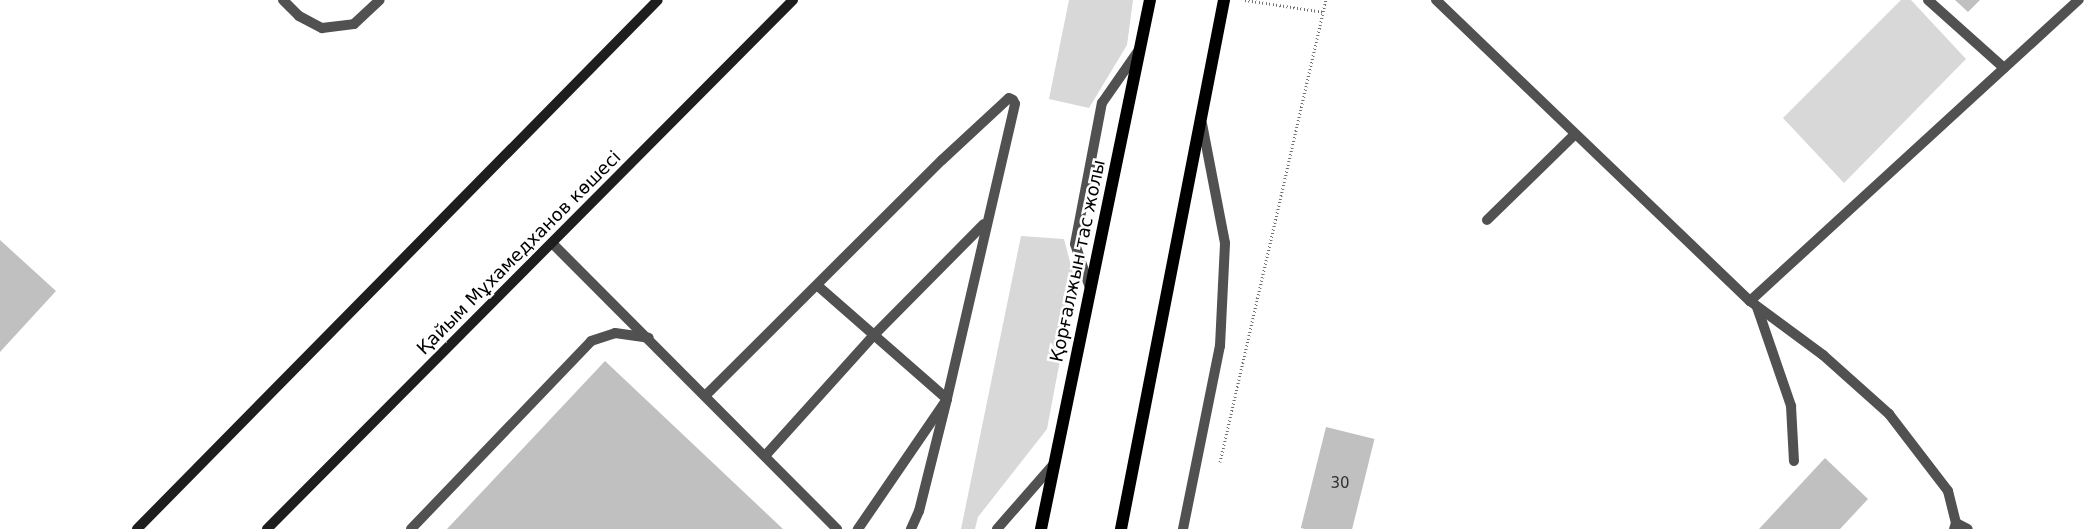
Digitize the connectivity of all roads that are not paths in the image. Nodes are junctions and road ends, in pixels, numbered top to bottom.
1 (283, 0) edge
2 (380, 0) edge
3 (658, 0) edge
4 (793, 0) edge
5 (1150, 0) edge
6 (1224, 0) edge
7 (1436, 0) edge
8 (1928, 0) edge
9 (2078, 0) edge
10 (1140, 47) junction
11 (2004, 68) junction
12 (1200, 115) junction
13 (1575, 134) junction
14 (1487, 220) dead end
15 (985, 223) junction
16 (552, 243) junction
17 (818, 286) junction
18 (1090, 288) junction
19 (1754, 304) junction
20 (874, 335) junction
21 (649, 338) junction
22 (706, 396) junction
23 (947, 398) junction
24 (765, 456) junction
25 (1794, 462) dead end
26 (1053, 465) junction
27 (1955, 526) edge
28 (137, 529) edge
29 (267, 529) edge
30 (411, 529) edge
31 (837, 529) edge
32 (858, 529) edge
33 (911, 529) edge
34 (997, 529) edge
35 (1041, 529) edge
36 (1121, 529) edge
37 (1182, 529) edge
38 (1968, 529) edge

1 - 2 street
3 - 28 main road
4 - 16 main road, Қайым Мұхамедханов көшесі
5 - 10 main road, Қорғалжын тас жолы
6 - 12 main road
7 - 13 street
8 - 11 street
9 - 11 street
10 - 18 main road, Қорғалжын тас жолы
10 - 18 street
11 - 19 street
12 - 36 main road
12 - 37 street
13 - 14 street
13 - 19 street
15 - 17 street
15 - 20 street
15 - 23 street
16 - 21 street
16 - 29 main road, Қайым Мұхамедханов көшесі
17 - 20 street
17 - 22 street
18 - 26 main road, Қорғалжын тас жолы
19 - 25 street
19 - 27 street
20 - 23 street
20 - 24 street
21 - 22 street
21 - 30 street
22 - 24 street
23 - 32 street
23 - 33 street
24 - 31 street
26 - 34 street
26 - 35 main road, Қорғалжын тас жолы
27 - 38 street

